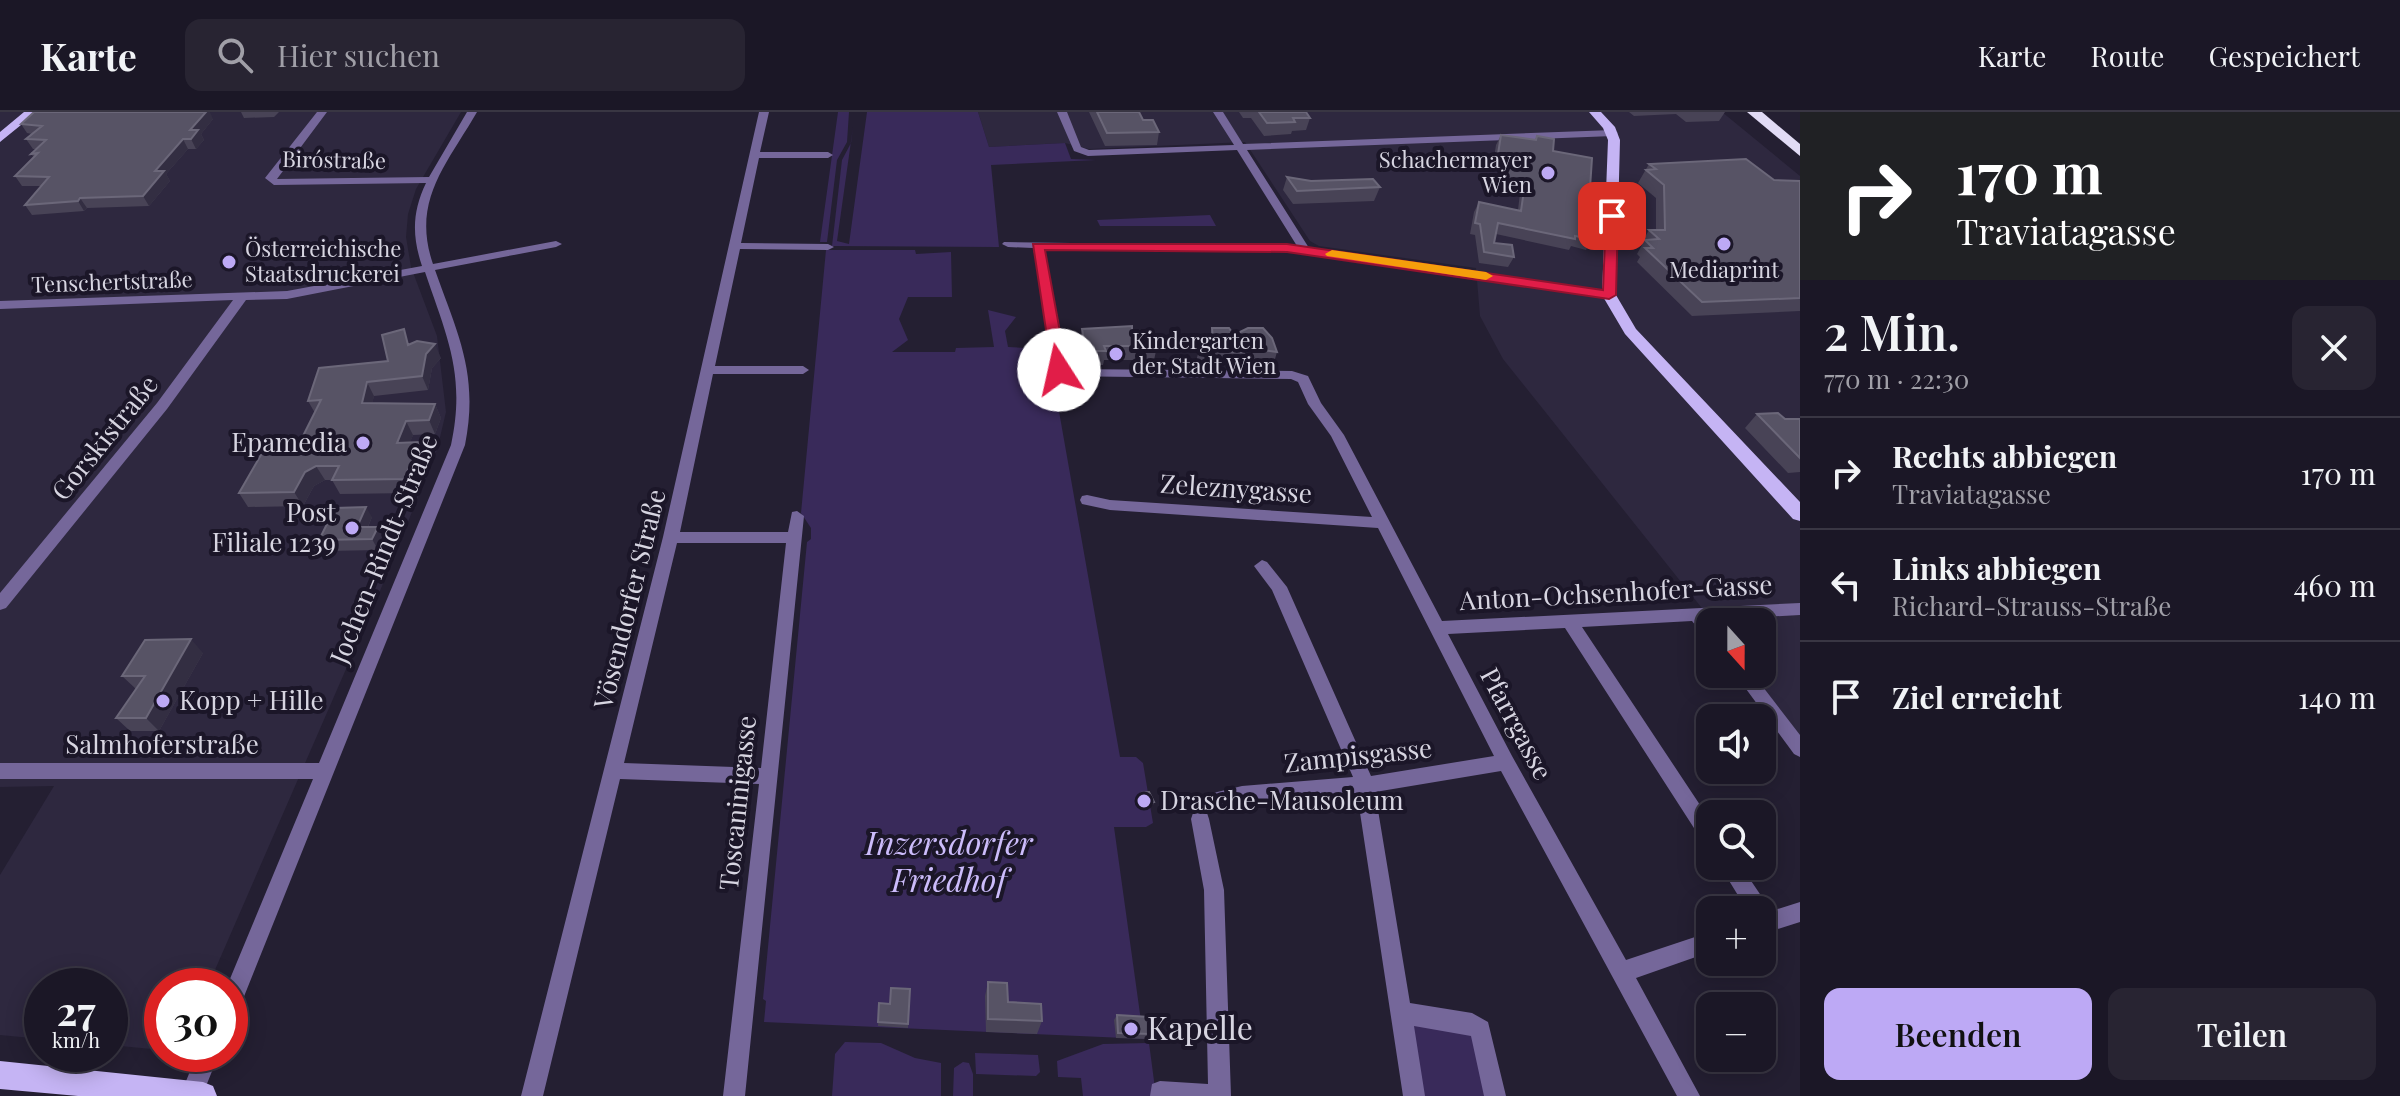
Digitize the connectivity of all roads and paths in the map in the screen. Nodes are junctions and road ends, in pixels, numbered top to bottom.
1 (18, 112) edge
2 (31, 112) edge
3 (322, 112) edge
4 (472, 112) edge
5 (764, 112) edge
6 (1062, 112) edge
7 (1218, 112) edge
8 (1595, 112) edge
9 (1754, 112) edge
10 (0, 127) edge
11 (1613, 133) junction
12 (0, 138) edge
13 (1240, 147) junction
14 (1800, 152) edge
15 (753, 155) junction
16 (828, 155) dead end
17 (434, 180) junction
18 (556, 244) dead end
19 (1008, 244) dead end
20 (733, 246) junction
21 (1038, 246) junction
22 (828, 247) dead end
23 (1305, 250) junction
24 (428, 267) junction
25 (1609, 295) junction
26 (242, 297) junction
27 (0, 305) edge
28 (706, 370) junction
29 (803, 370) dead end
30 (1087, 500) dead end
31 (1800, 514) edge
32 (797, 516) dead end
33 (1381, 523) junction
34 (671, 537) junction
35 (795, 538) junction
36 (1262, 566) dead end
37 (0, 604) edge
38 (1800, 609) edge
39 (1776, 610) edge
40 (1696, 615) edge
41 (1570, 622) junction
42 (1435, 628) junction
43 (1754, 688) edge
44 (1800, 749) edge
45 (1506, 762) junction
46 (0, 771) edge
47 (323, 771) junction
48 (612, 771) junction
49 (770, 776) junction
50 (1365, 784) junction
51 (1216, 800) dead end
52 (1696, 815) edge
53 (1200, 819) dead end
54 (1800, 912) edge
55 (1776, 916) edge
56 (1696, 947) edge
57 (244, 968) edge
58 (1623, 972) junction
59 (1402, 1013) junction
60 (203, 1072) edge
61 (0, 1075) edge
62 (197, 1095) edge
63 (532, 1096) edge
64 (734, 1096) edge
65 (1161, 1096) edge
66 (1212, 1096) edge
67 (1220, 1096) edge
68 (1414, 1096) edge
69 (1495, 1096) edge
70 (1689, 1096) edge

1 - 10 main road
2 - 12 main road
3 - 17 street, Biróstraße
4 - 17 street, Jochen-Rindt-Straße
5 - 15 street, Vösendorfer Straße
6 - 13 street
7 - 13 street
8 - 11 main road
9 - 14 highway
11 - 13 street
11 - 25 main road
13 - 23 street
15 - 16 street
15 - 20 street, Vösendorfer Straße
17 - 24 street, Jochen-Rindt-Straße
18 - 24 street, Tenschertstraße
19 - 21 street
20 - 22 street
20 - 28 street, Vösendorfer Straße
21 - 23 street
21 - 33 street, Pfarrgasse
23 - 25 street
24 - 26 street, Tenschertstraße
24 - 47 street, Jochen-Rindt-Straße
25 - 31 main road
26 - 27 street, Tenschertstraße
26 - 37 street, Gorskistraße
28 - 29 street
28 - 34 street, Vösendorfer Straße
30 - 33 street, Zeleznygasse
32 - 35 street, Toscaninigasse
33 - 42 street, Pfarrgasse
34 - 35 street
34 - 48 street, Vösendorfer Straße
35 - 49 street, Toscaninigasse
36 - 50 street
38 - 39 street, Anton-Ochsenhofer-Gasse
40 - 41 street, Anton-Ochsenhofer-Gasse
41 - 42 street, Anton-Ochsenhofer-Gasse
41 - 52 street
42 - 45 street, Pfarrgasse
43 - 44 street
45 - 50 street, Zampisgasse
45 - 58 street, Pfarrgasse
46 - 47 street, Salmhoferstraße
47 - 57 street, Jochen-Rindt-Straße
48 - 49 street
48 - 63 street, Vösendorfer Straße
49 - 64 street, Toscaninigasse
50 - 51 street, Zampisgasse
50 - 59 street
53 - 67 street
54 - 55 street
56 - 58 street
58 - 70 street, Pfarrgasse
59 - 68 street
59 - 69 street
60 - 62 street
61 - 62 main road
65 - 66 street

